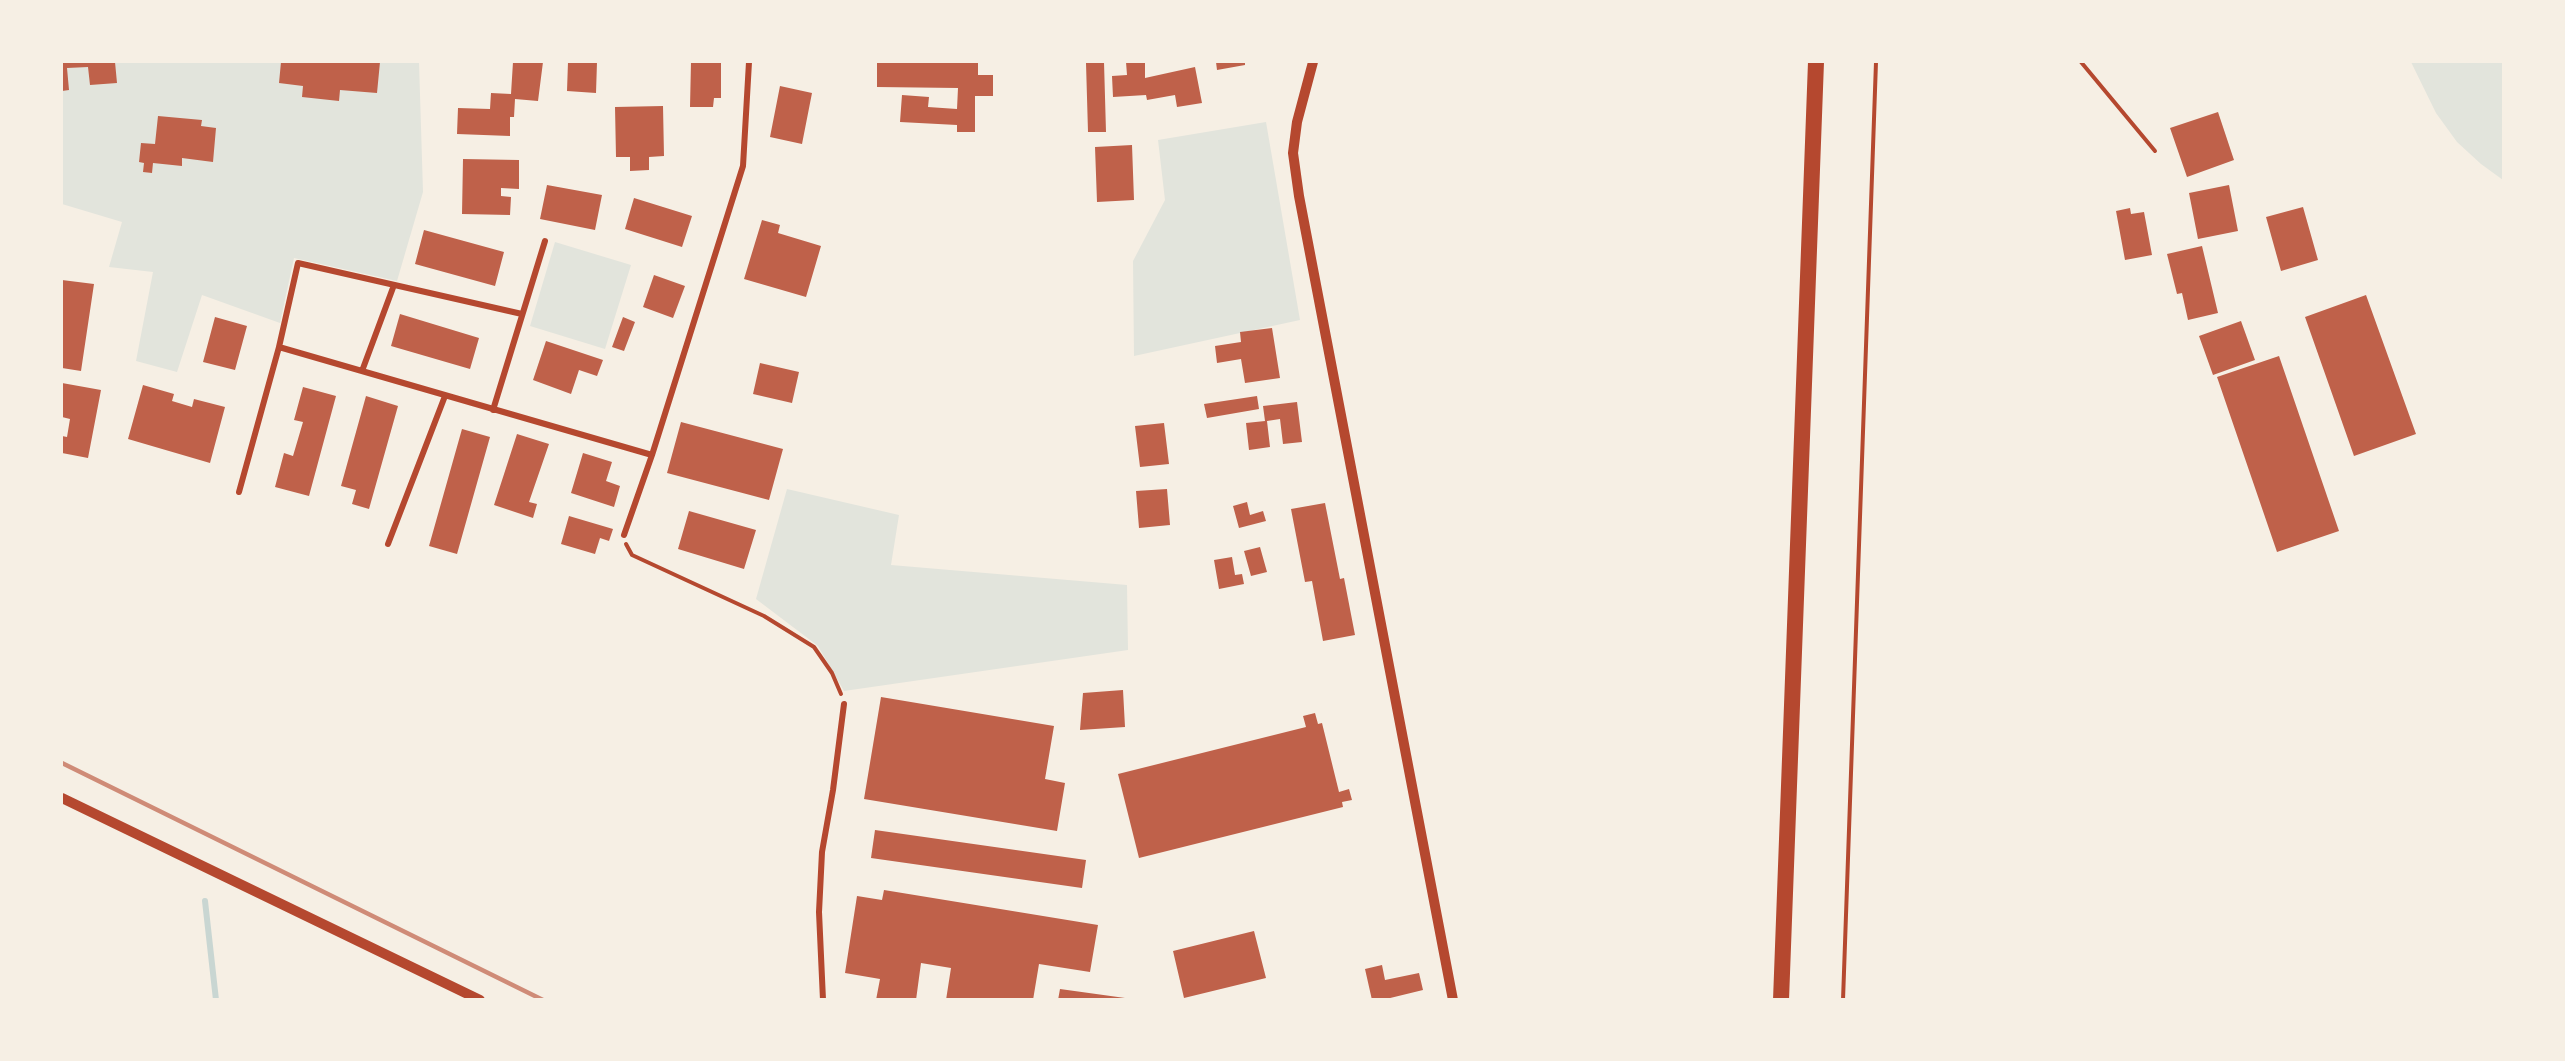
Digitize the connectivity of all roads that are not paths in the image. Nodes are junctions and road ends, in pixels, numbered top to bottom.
1 (749, 62) edge
2 (1305, 62) edge
3 (1313, 62) edge
4 (1816, 62) edge
5 (1305, 86) junction
6 (544, 241) dead end
7 (394, 285) junction
8 (522, 314) junction
9 (279, 347) junction
10 (362, 371) junction
11 (446, 396) junction
12 (493, 410) junction
13 (652, 455) junction
14 (239, 492) dead end
15 (624, 535) road end
16 (388, 544) dead end
17 (844, 704) road end
18 (62, 798) edge
19 (480, 999) edge
20 (823, 999) edge
21 (1453, 999) edge
22 (1781, 999) edge

1 - 13 street
2 - 5 street
3 - 5 street
4 - 22 highway
5 - 21 street
6 - 8 street
7 - 8 street
7 - 9 street
7 - 10 street
8 - 12 street
9 - 10 street
9 - 14 street
10 - 11 street
11 - 12 street
11 - 16 street
12 - 13 street
13 - 15 street
17 - 20 street
18 - 19 street

